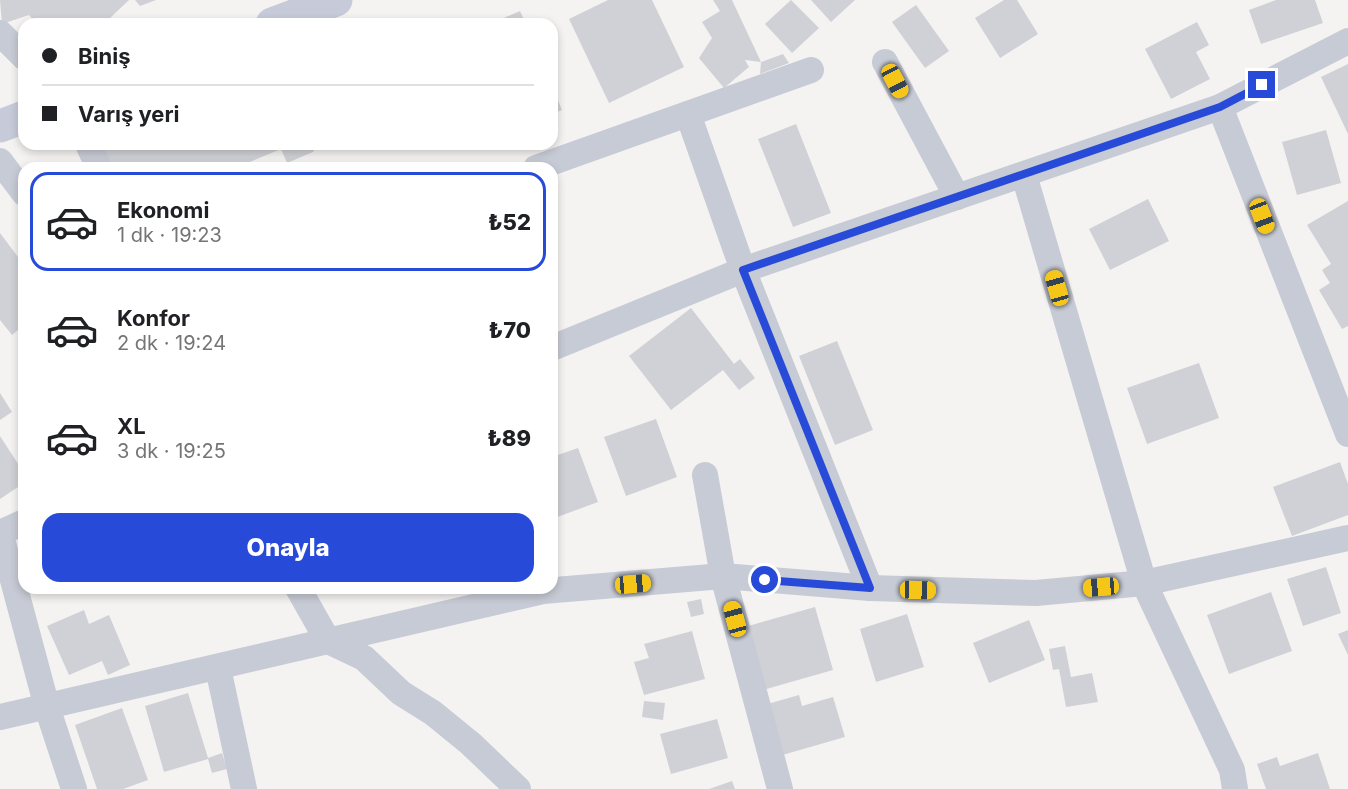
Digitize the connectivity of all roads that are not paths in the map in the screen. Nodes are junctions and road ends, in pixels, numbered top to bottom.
1 (336, 0) edge
2 (288, 18) edge
3 (0, 33) edge
4 (1348, 41) edge
5 (18, 51) edge
6 (885, 62) dead end
7 (811, 70) dead end
8 (1220, 107) junction
9 (687, 114) junction
10 (18, 119) edge
11 (0, 126) edge
12 (0, 161) edge
13 (553, 162) edge
14 (1024, 175) junction
15 (18, 185) edge
16 (957, 197) junction
17 (743, 270) junction
18 (558, 346) edge
19 (1348, 434) edge
20 (705, 475) dead end
21 (18, 524) edge
22 (0, 532) edge
23 (1348, 538) edge
24 (723, 576) junction
25 (1144, 583) junction
26 (870, 588) junction
27 (558, 590) edge
28 (301, 594) edge
29 (530, 594) edge
30 (328, 641) junction
31 (218, 668) junction
32 (47, 706) junction
33 (0, 717) edge
34 (74, 789) edge
35 (244, 789) edge
36 (518, 789) edge
37 (780, 789) edge
38 (1235, 789) edge

1 - 2 main road
3 - 5 street
4 - 8 street
6 - 16 street
7 - 9 street
8 - 14 street
8 - 19 street
9 - 13 street
9 - 17 street
10 - 11 main road
12 - 15 street
14 - 16 street
14 - 25 street
16 - 17 street
17 - 18 street
17 - 26 street
20 - 24 street
21 - 22 street
22 - 32 street
23 - 25 street
24 - 26 street
24 - 27 street
24 - 37 street
25 - 26 street
25 - 38 street
28 - 30 street
29 - 30 street
30 - 31 street
30 - 36 street
31 - 32 street
31 - 35 street
32 - 33 street
32 - 34 street

